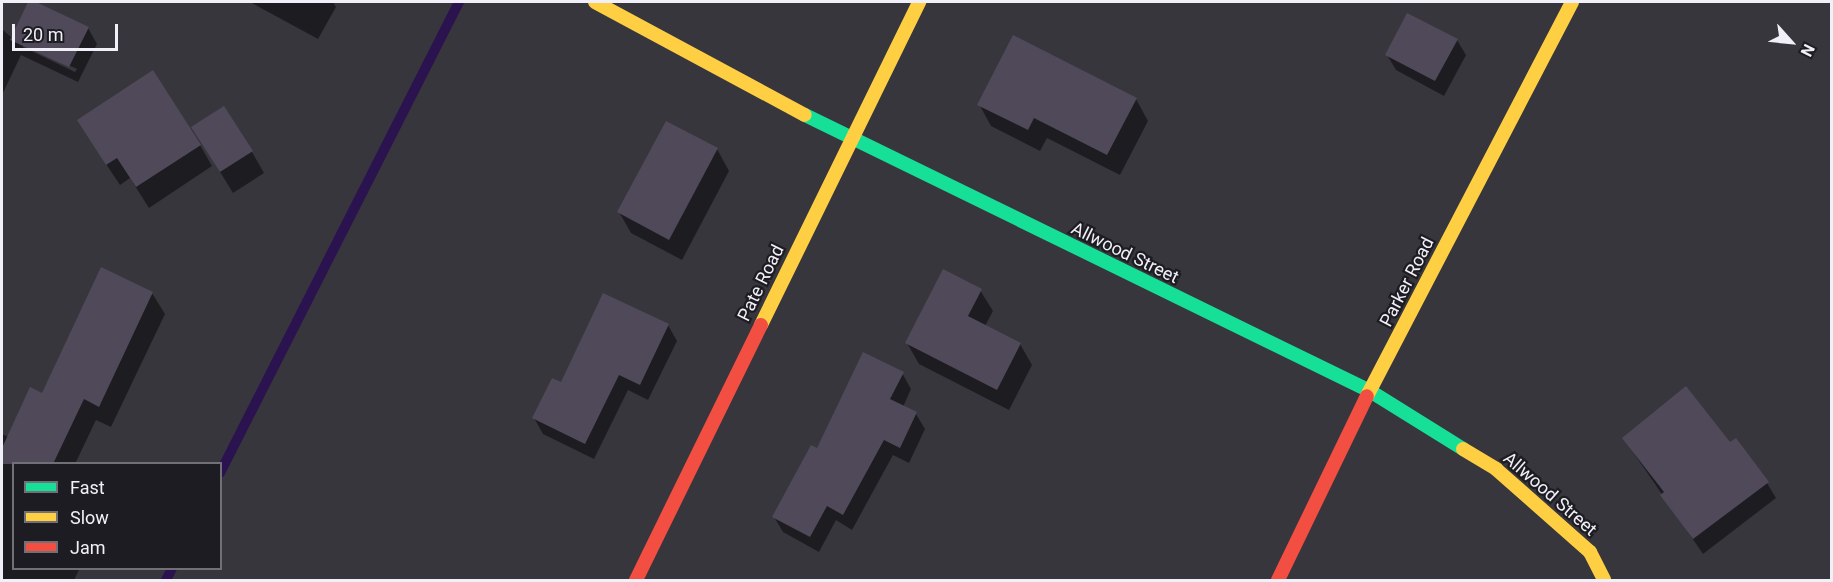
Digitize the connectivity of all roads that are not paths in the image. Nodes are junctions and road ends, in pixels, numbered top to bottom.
1 (596, 2) edge
2 (919, 2) edge
3 (1572, 2) edge
4 (850, 140) junction
5 (1370, 391) junction
6 (636, 580) edge
7 (1278, 580) edge
8 (1604, 580) edge

1 - 4 street, Allwood Street
2 - 4 street, Pate Road
3 - 5 street, Parker Road
4 - 5 street, Allwood Street
4 - 6 street, Pate Road
5 - 7 street, Parker Road
5 - 8 street, Allwood Street

